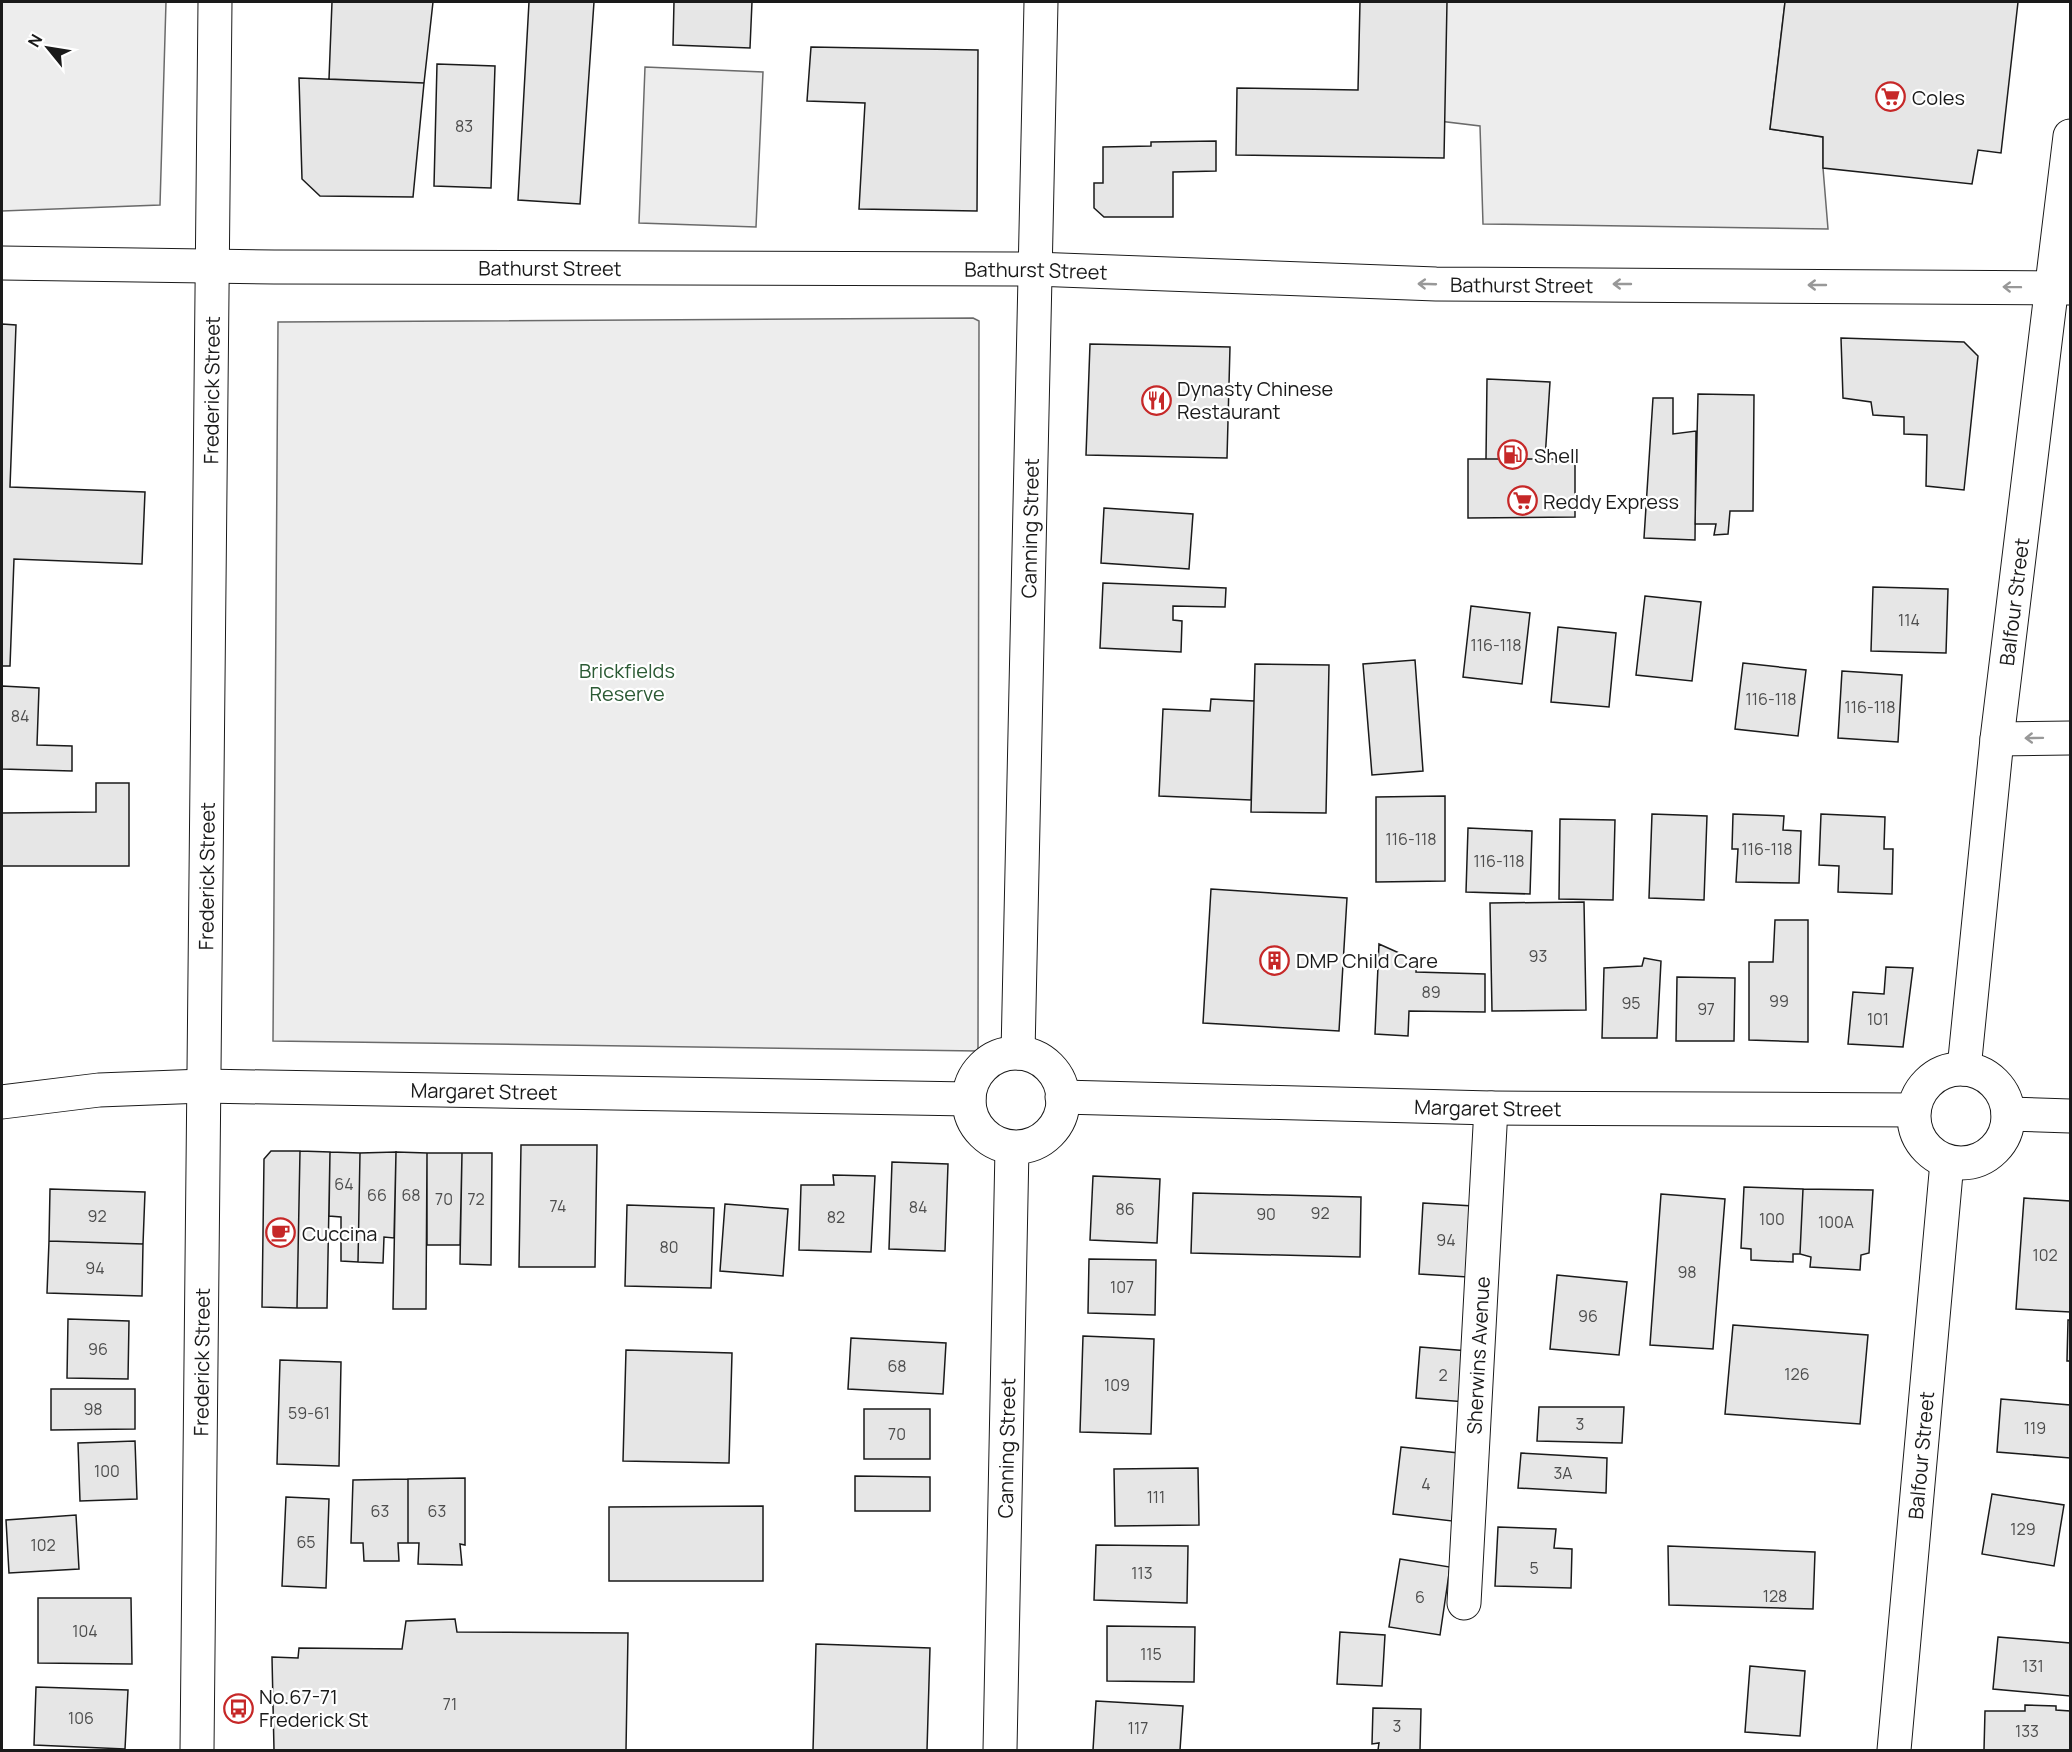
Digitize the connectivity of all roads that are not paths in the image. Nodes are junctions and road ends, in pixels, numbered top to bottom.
1 (215, 2) edge
2 (1041, 2) edge
3 (2070, 136) edge
4 (2, 263) edge
5 (212, 267) junction
6 (1034, 269) junction
7 (2061, 288) edge
8 (2070, 738) edge
9 (1997, 739) junction
10 (1018, 1053) junction
11 (1964, 1069) junction
12 (203, 1086) junction
13 (1062, 1097) junction
14 (969, 1099) junction
15 (2, 1102) edge
16 (1491, 1108) junction
17 (1914, 1110) junction
18 (2008, 1114) junction
19 (2070, 1116) edge
20 (1012, 1148) junction
21 (1947, 1162) junction
22 (1464, 1603) dead end
23 (197, 1750) edge
24 (1000, 1750) edge
25 (1894, 1750) edge

1 - 5 main road, Frederick Street
2 - 6 main road, Canning Street
3 - 7 main road, Balfour Street
4 - 5 main road, Bathurst Street
5 - 6 main road, Bathurst Street
5 - 12 main road, Frederick Street
7 -> 6 main road, Bathurst Street
6 - 10 main road, Canning Street
7 - 9 main road, Balfour Street
8 -> 9 main road
9 - 11 main road, Balfour Street
10 - 13 main road
10 - 14 main road
11 - 17 main road
11 - 18 main road
12 - 14 main road, Margaret Street
12 - 15 main road, Margaret Street
12 - 23 main road, Frederick Street
13 - 16 main road, Margaret Street
13 - 20 main road
14 - 20 main road
16 - 17 main road, Margaret Street
16 - 22 main road, Sherwins Avenue
17 - 21 main road
18 - 19 main road
18 - 21 main road
20 - 24 main road, Canning Street
21 - 25 main road, Balfour Street

